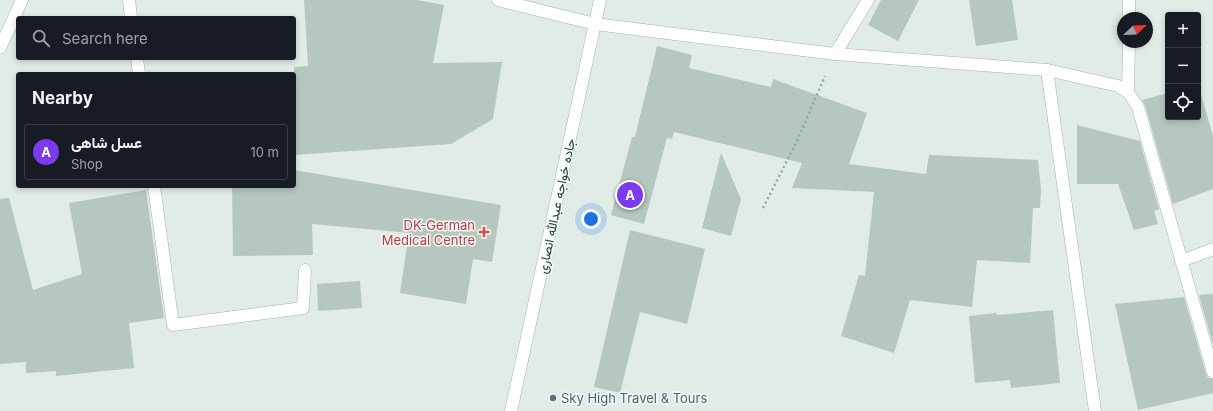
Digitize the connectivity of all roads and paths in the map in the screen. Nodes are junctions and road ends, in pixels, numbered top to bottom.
1 (22, 0) edge
2 (129, 0) edge
3 (498, 0) edge
4 (600, 0) edge
5 (868, 0) edge
6 (1129, 0) edge
7 (1129, 12) edge
8 (131, 16) edge
9 (595, 24) junction
10 (0, 48) edge
11 (1129, 48) edge
12 (835, 54) junction
13 (136, 60) edge
14 (1048, 70) junction
15 (139, 72) edge
16 (1128, 92) junction
17 (154, 188) edge
18 (763, 208) dead end
19 (1213, 249) edge
20 (1181, 261) junction
21 (305, 270) dead end
22 (1213, 372) edge
23 (511, 411) edge
24 (1095, 411) edge

1 - 10 street
2 - 8 street
3 - 9 street
4 - 9 street, جاده خواجه عبدالله انصاری
5 - 12 street
6 - 7 street
9 - 12 street
9 - 23 street, جاده خواجه عبدالله انصاری
11 - 16 street
12 - 14 street
12 - 18 path
13 - 15 street
14 - 16 street
14 - 24 street
16 - 20 street
17 - 21 street
19 - 20 street
20 - 22 street

